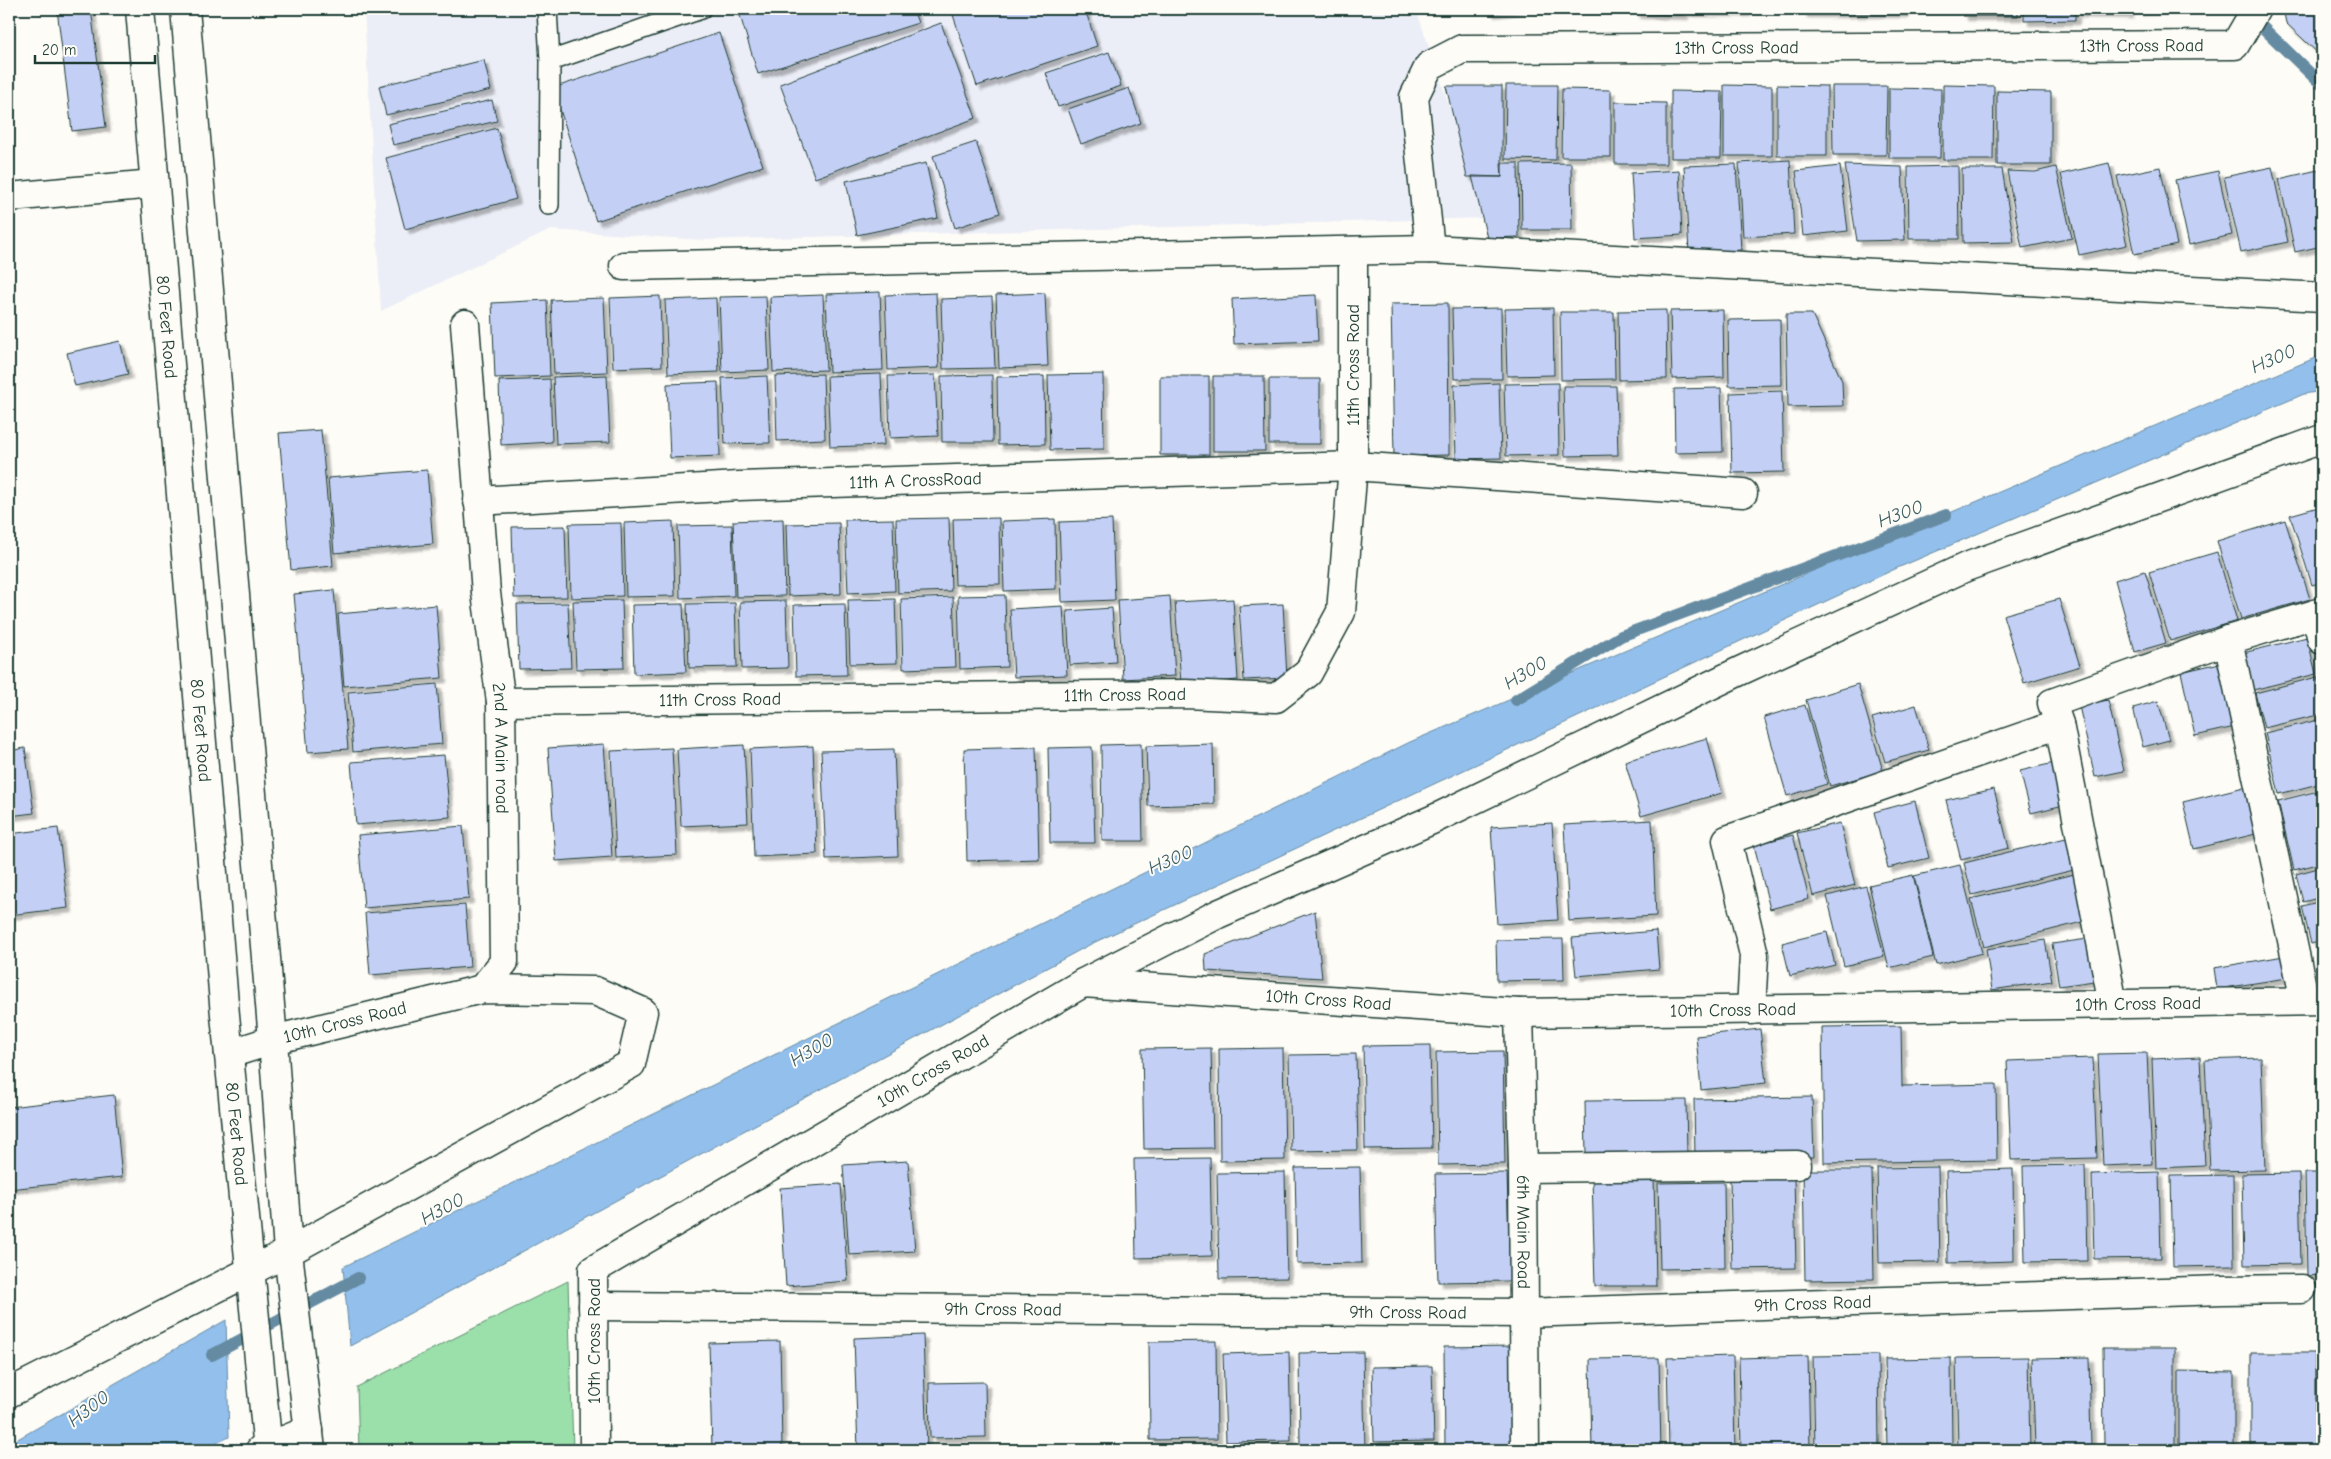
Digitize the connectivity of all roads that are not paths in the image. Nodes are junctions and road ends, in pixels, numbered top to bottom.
1 (140, 9) edge
2 (185, 9) edge
3 (547, 9) edge
4 (702, 9) edge
5 (2256, 9) edge
6 (550, 61) junction
7 (154, 184) junction
8 (9, 197) edge
9 (548, 205) dead end
10 (1430, 249) junction
11 (1353, 251) junction
12 (624, 266) dead end
13 (2322, 297) edge
14 (465, 324) dead end
15 (2322, 439) edge
16 (1353, 466) junction
17 (1743, 493) dead end
18 (478, 501) junction
19 (2319, 613) edge
20 (2228, 640) junction
21 (2322, 640) edge
22 (500, 702) junction
23 (2059, 724) junction
24 (1083, 983) junction
25 (482, 989) junction
26 (2314, 1001) edge
27 (2113, 1004) junction
28 (1751, 1010) junction
29 (1519, 1013) junction
30 (273, 1040) junction
31 (229, 1054) junction
32 (1797, 1165) dead end
33 (1523, 1168) junction
34 (288, 1252) junction
35 (252, 1271) junction
36 (2302, 1289) dead end
37 (593, 1306) junction
38 (1523, 1313) junction
39 (9, 1393) edge
40 (310, 1440) edge
41 (265, 1449) edge
42 (594, 1450) edge
43 (1525, 1450) edge

1 - 7 street, 80 Feet Road
2 - 30 street
3 - 6 lane
4 - 6 lane
5 - 10 street, 13th Cross Road
6 - 9 lane
7 - 8 street
7 - 31 street, 80 Feet Road
10 - 11 street
10 - 13 street
11 - 12 street
11 - 16 street, 11th Cross Road
14 - 18 street, 2nd A Main road
15 - 24 street
16 - 17 street, 11th A CrossRoad
16 - 18 street, 11th A CrossRoad
16 - 22 street, 11th Cross Road
18 - 22 street, 2nd A Main road
19 - 20 street
19 - 21 street
20 - 23 street
20 - 26 street
22 - 25 street, 2nd A Main road
23 - 27 street
23 - 28 street
24 - 29 street, 10th Cross Road
24 - 37 street, 10th Cross Road
25 - 30 street, 10th Cross Road
25 - 34 street, 10th Cross Road
26 - 27 street, 10th Cross Road
27 - 28 street, 10th Cross Road
28 - 29 street, 10th Cross Road
29 - 33 street, 6th Main Road
30 - 31 street, 10th Cross Road
30 - 34 street
31 - 35 street, 80 Feet Road
32 - 33 street
33 - 38 street, 6th Main Road
34 - 35 street
34 - 40 street
35 - 39 street
35 - 41 street, 80 Feet Road
36 - 38 street, 9th Cross Road
37 - 38 street, 9th Cross Road
37 - 42 street, 10th Cross Road
38 - 43 street, 6th Main Road
40 - 41 street

